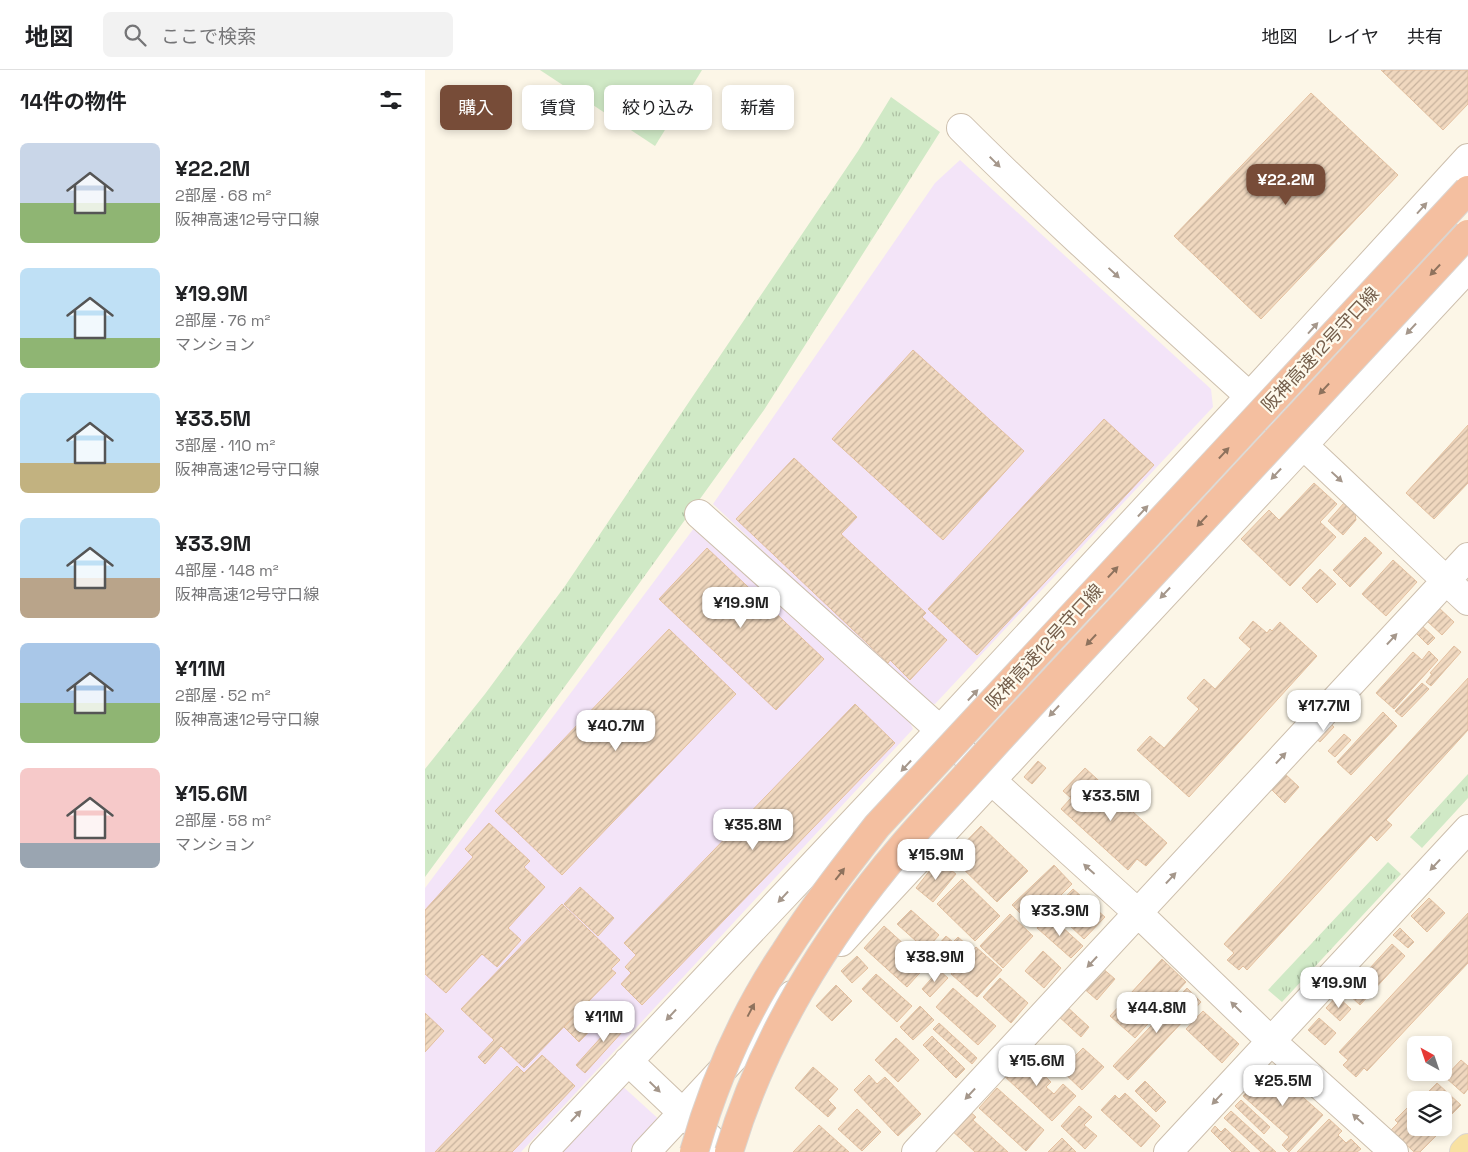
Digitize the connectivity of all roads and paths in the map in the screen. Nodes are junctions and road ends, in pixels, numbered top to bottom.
1 (961, 128) dead end
2 (1468, 158) edge
3 (1468, 190) edge
4 (1468, 234) edge
5 (1468, 268) edge
6 (1249, 397) junction
7 (1303, 445) junction
8 (699, 514) dead end
9 (1468, 557) edge
10 (1446, 580) junction
11 (1468, 601) edge
12 (940, 730) junction
13 (991, 780) junction
14 (1468, 829) edge
15 (1138, 913) junction
16 (1271, 1041) junction
17 (628, 1061) junction
18 (683, 1114) junction
19 (1468, 1148) edge
20 (543, 1152) edge
21 (646, 1152) edge
22 (694, 1152) edge
23 (724, 1152) edge
24 (729, 1152) edge
25 (915, 1152) edge
26 (1168, 1152) edge
27 (1394, 1152) edge
28 (1464, 1152) edge

1 -> 6 street
6 -> 2 street
22 -> 3 highway, 阪神高速12号守口線, bridge
4 -> 24 highway, 阪神高速12号守口線, bridge
5 -> 7 street
6 - 7 street
12 -> 6 street
7 -> 10 street
7 -> 13 street
8 - 12 street
9 - 10 street
10 - 11 street
15 -> 10 street
12 - 13 street
12 -> 17 street
15 -> 13 street
13 - 18 street
14 -> 16 street
16 -> 15 street
15 -> 25 street
16 -> 26 street
27 -> 16 street
17 -> 18 street
20 -> 17 street
18 - 21 street
18 - 23 street
19 - 28 main road

